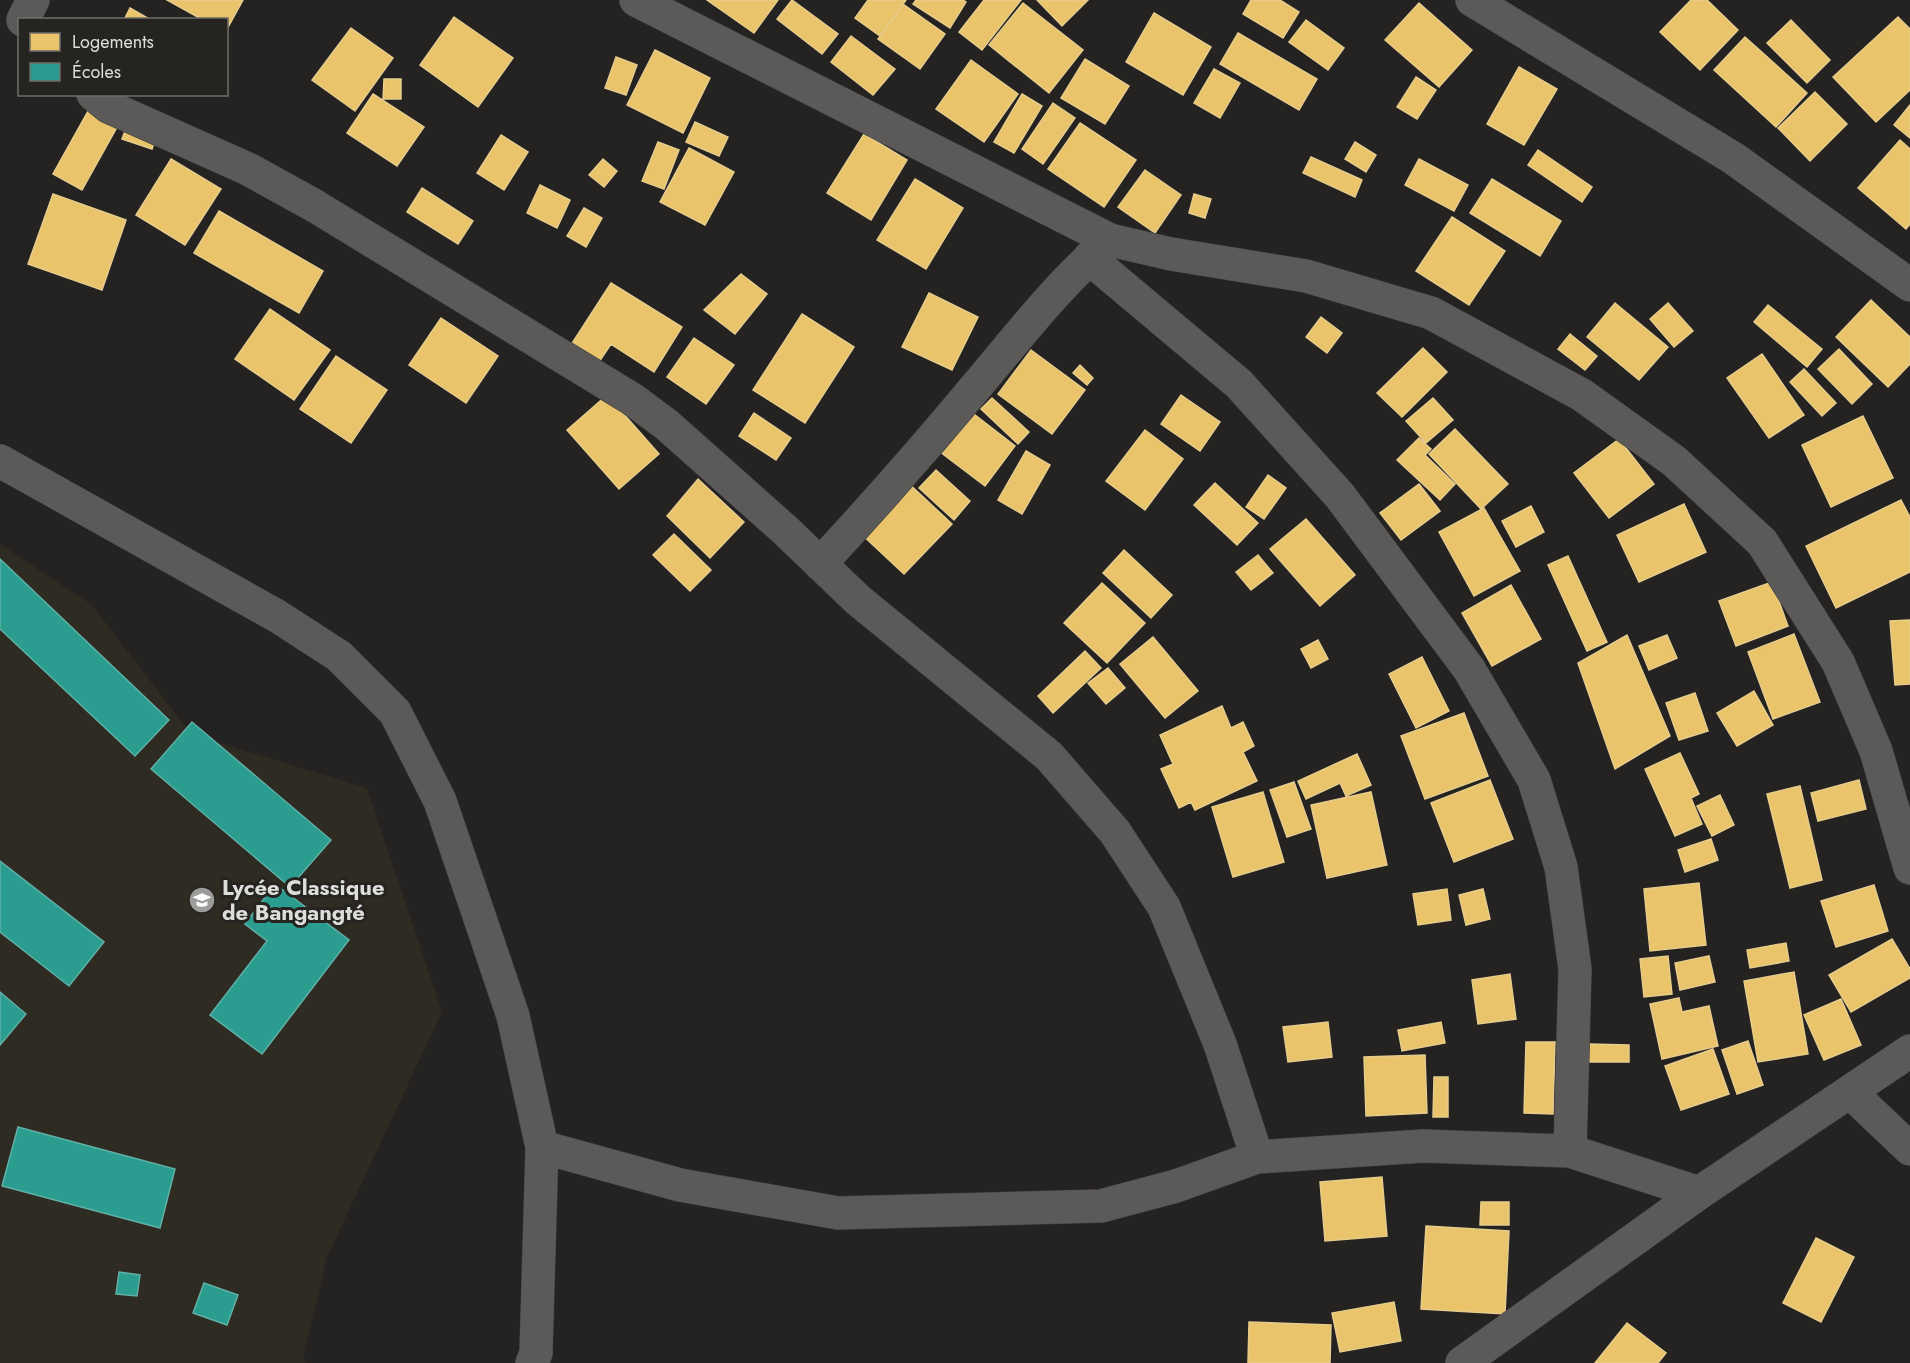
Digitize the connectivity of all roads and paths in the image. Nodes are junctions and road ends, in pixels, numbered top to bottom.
1 (33, 0) edge
2 (636, 0) edge
3 (1472, 0) edge
4 (24, 18) edge
5 (95, 96) edge
6 (1099, 249) junction
7 (1910, 285) edge
8 (0, 461) edge
9 (820, 564) junction
10 (1910, 868) edge
11 (1910, 1051) edge
12 (1851, 1093) junction
13 (542, 1147) junction
14 (1910, 1149) edge
15 (1570, 1151) junction
16 (1257, 1157) junction
17 (1699, 1193) junction
18 (532, 1363) edge
19 (1462, 1363) edge

1 - 4 street
2 - 6 street
3 - 7 street
5 - 9 street
6 - 9 street
6 - 10 street
6 - 15 street
8 - 13 street
9 - 16 street
11 - 12 street
12 - 14 street
12 - 17 street
13 - 16 street
13 - 18 street
15 - 16 street
15 - 17 street
17 - 19 street

